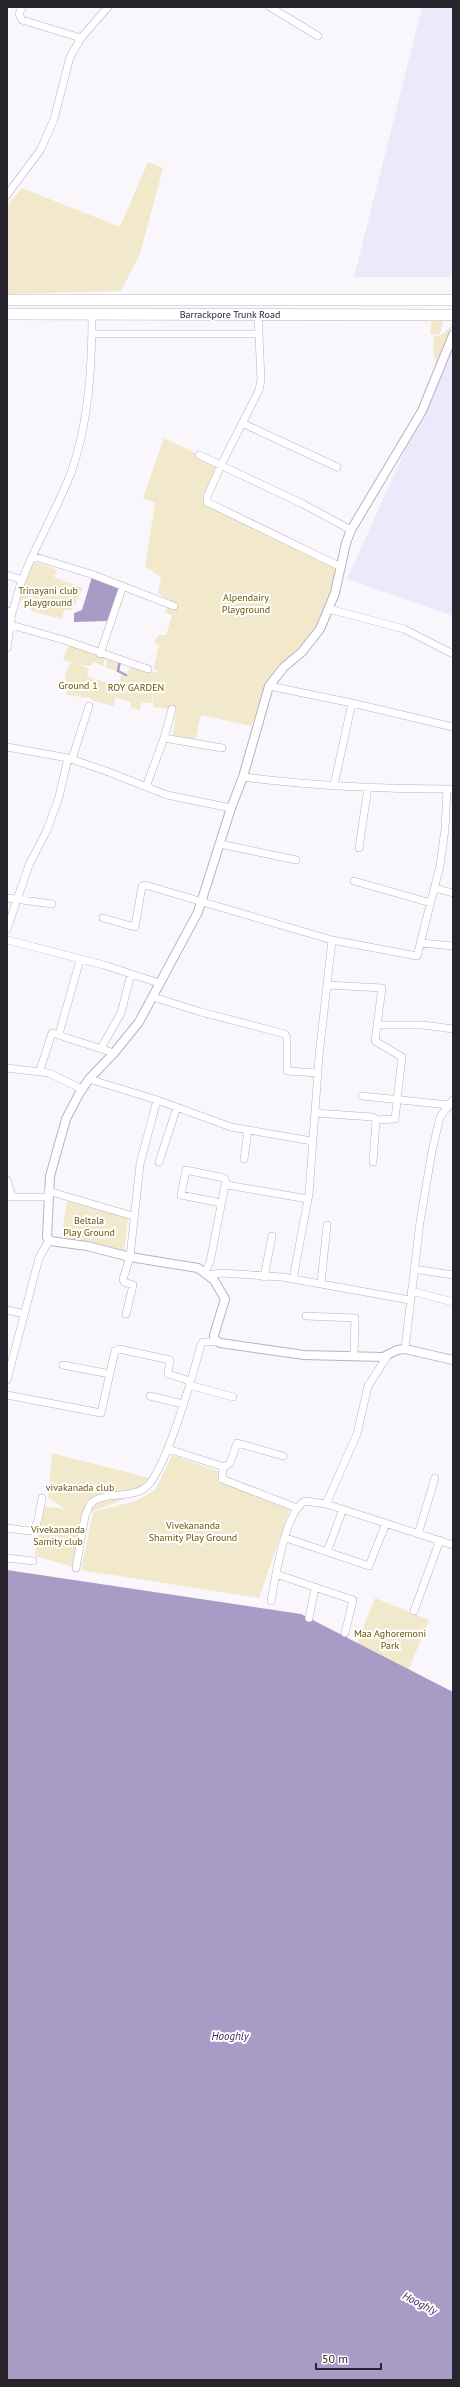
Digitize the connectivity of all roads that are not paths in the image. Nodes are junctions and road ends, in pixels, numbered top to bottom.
1 (22, 7) edge
2 (108, 7) edge
3 (270, 7) edge
4 (318, 36) dead end
5 (81, 38) junction
6 (7, 195) edge
7 (7, 300) edge
8 (157, 300) junction
9 (453, 300) edge
10 (258, 313) junction
11 (7, 314) edge
12 (92, 314) junction
13 (156, 314) junction
14 (453, 315) edge
15 (92, 334) junction
16 (258, 334) junction
17 (453, 335) edge
18 (242, 423) junction
19 (199, 455) dead end
20 (221, 465) junction
21 (337, 467) dead end
22 (351, 530) junction
23 (32, 556) junction
24 (341, 567) junction
25 (7, 575) edge
26 (22, 580) junction
27 (123, 586) junction
28 (174, 606) dead end
29 (329, 609) junction
30 (10, 612) edge
31 (11, 625) junction
32 (7, 648) edge
33 (100, 654) junction
34 (453, 654) edge
35 (148, 669) dead end
36 (269, 686) junction
37 (352, 703) junction
38 (89, 706) dead end
39 (172, 709) dead end
40 (453, 727) edge
41 (164, 738) junction
42 (7, 747) edge
43 (222, 748) dead end
44 (70, 759) junction
45 (243, 777) junction
46 (334, 785) junction
47 (146, 787) junction
48 (368, 787) junction
49 (450, 789) edge
50 (231, 808) junction
51 (220, 844) junction
52 (359, 848) dead end
53 (296, 860) dead end
54 (354, 881) dead end
55 (435, 888) junction
56 (453, 893) edge
57 (7, 898) edge
58 (16, 900) junction
59 (201, 903) junction
60 (431, 903) junction
61 (52, 904) dead end
62 (103, 918) dead end
63 (7, 929) edge
64 (7, 940) edge
65 (332, 940) junction
66 (421, 943) junction
67 (453, 946) edge
68 (80, 960) junction
69 (131, 974) junction
70 (159, 983) junction
71 (328, 984) junction
72 (153, 997) junction
73 (377, 1025) junction
74 (453, 1029) edge
75 (59, 1034) junction
76 (101, 1048) junction
77 (114, 1053) junction
78 (7, 1068) edge
79 (40, 1070) junction
80 (318, 1073) junction
81 (89, 1079) junction
82 (82, 1089) junction
83 (362, 1096) dead end
84 (157, 1100) junction
85 (397, 1100) junction
86 (451, 1102) edge
87 (177, 1107) junction
88 (315, 1112) junction
89 (377, 1120) junction
90 (248, 1130) junction
91 (312, 1141) junction
92 (244, 1159) dead end
93 (159, 1162) dead end
94 (373, 1162) dead end
95 (7, 1180) edge
96 (225, 1185) junction
97 (48, 1194) junction
98 (10, 1197) edge
99 (308, 1199) junction
100 (221, 1203) junction
101 (133, 1216) junction
102 (327, 1225) dead end
103 (272, 1236) dead end
104 (49, 1240) junction
105 (130, 1257) junction
106 (414, 1269) junction
107 (206, 1274) junction
108 (453, 1275) edge
109 (264, 1277) junction
110 (293, 1279) junction
111 (321, 1283) junction
112 (411, 1291) junction
113 (410, 1300) junction
114 (453, 1302) edge
115 (7, 1310) edge
116 (24, 1314) junction
117 (126, 1314) dead end
118 (306, 1316) dead end
119 (218, 1342) junction
120 (405, 1349) junction
121 (354, 1355) junction
122 (388, 1356) junction
123 (453, 1360) edge
124 (63, 1365) dead end
125 (110, 1374) junction
126 (7, 1380) edge
127 (190, 1383) junction
128 (7, 1395) edge
129 (150, 1396) dead end
130 (233, 1397) dead end
131 (183, 1404) junction
132 (168, 1449) junction
133 (283, 1456) dead end
134 (223, 1468) junction
135 (435, 1478) dead end
136 (42, 1498) dead end
137 (326, 1504) junction
138 (297, 1508) junction
139 (343, 1509) junction
140 (386, 1523) junction
141 (7, 1528) edge
142 (418, 1534) junction
143 (286, 1538) junction
144 (440, 1540) junction
145 (453, 1545) edge
146 (327, 1552) junction
147 (7, 1558) edge
148 (33, 1561) dead end
149 (76, 1568) dead end
150 (276, 1574) junction
151 (315, 1588) junction
152 (271, 1601) dead end
153 (414, 1611) dead end
154 (309, 1618) dead end
155 (346, 1633) dead end

1 - 5 street
2 - 5 street
3 - 4 street
5 - 6 street
7 - 8 main road, Barrackpore Trunk Road
8 - 9 main road, Barrackpore Trunk Road
8 - 13 main road
10 - 13 main road, Barrackpore Trunk Road
10 - 14 main road, Barrackpore Trunk Road
10 - 16 street
11 - 12 main road, Barrackpore Trunk Road
12 - 13 main road, Barrackpore Trunk Road
12 - 15 street
15 - 16 street
15 - 23 street
16 - 18 street
17 - 22 street
18 - 20 street
18 - 21 street
19 - 20 street
20 - 22 street
20 - 24 street
22 - 24 street
23 - 26 street
23 - 27 street
24 - 29 street
25 - 26 street
26 - 30 street
27 - 28 street
27 - 33 street
29 - 34 street
29 - 36 street
30 - 31 street
31 - 32 street
31 - 33 street
33 - 35 street
36 - 37 street
36 - 45 street
37 - 40 street
37 - 46 street
38 - 44 street
39 - 41 street
41 - 43 street
41 - 47 street
42 - 44 street
44 - 47 street
44 - 58 street
45 - 46 street
45 - 50 street
46 - 48 street
47 - 50 street
48 - 49 street
48 - 52 street
49 - 55 street
50 - 51 street
51 - 53 street
51 - 59 street
54 - 60 street
55 - 56 street
55 - 60 street
57 - 58 street
58 - 61 street
58 - 63 street
59 - 62 street
59 - 65 street
59 - 70 street
60 - 66 street
64 - 68 street
65 - 66 street
65 - 71 street
66 - 67 street
68 - 69 street
68 - 75 street
69 - 70 street
69 - 76 street
70 - 72 street
71 - 73 street
71 - 80 street
72 - 77 street
72 - 80 street
73 - 74 street
73 - 85 street
75 - 76 street
75 - 79 street
76 - 77 street
77 - 81 street
78 - 79 street
79 - 82 street
80 - 88 street
81 - 82 street
81 - 84 street
82 - 97 street
83 - 85 street
84 - 87 street
84 - 101 street
85 - 86 street
85 - 89 street
86 - 106 street
87 - 90 street
87 - 93 street
88 - 89 street
88 - 91 street
89 - 94 street
90 - 91 street
90 - 92 street
91 - 99 street
95 - 98 street
96 - 99 street
96 - 100 street
96 - 100 street
97 - 98 street
97 - 101 street
97 - 104 street
99 - 110 street
100 - 107 street
101 - 105 street
102 - 111 street
103 - 109 street
104 - 105 street
104 - 116 street
105 - 107 street
105 - 117 street
106 - 108 street
106 - 112 street
107 - 109 street
107 - 119 street
109 - 110 street
110 - 111 street
111 - 113 street
112 - 113 street
112 - 114 street
113 - 120 street
115 - 116 street
116 - 126 street
118 - 121 street
119 - 121 street
119 - 127 street
120 - 122 street
120 - 123 street
121 - 122 street
122 - 137 street
124 - 125 street
125 - 127 street
125 - 128 street
127 - 130 street
127 - 131 street
129 - 131 street
131 - 132 street
132 - 134 street
132 - 149 street
133 - 134 street
134 - 138 street
135 - 142 street
136 - 141 street
137 - 138 street
137 - 139 street
138 - 143 street
139 - 140 street
139 - 146 street
140 - 142 street
140 - 146 street
142 - 144 street
143 - 146 street
143 - 150 street
144 - 145 street
144 - 153 street
147 - 148 street
150 - 151 street
150 - 152 street
151 - 154 street
151 - 155 street

